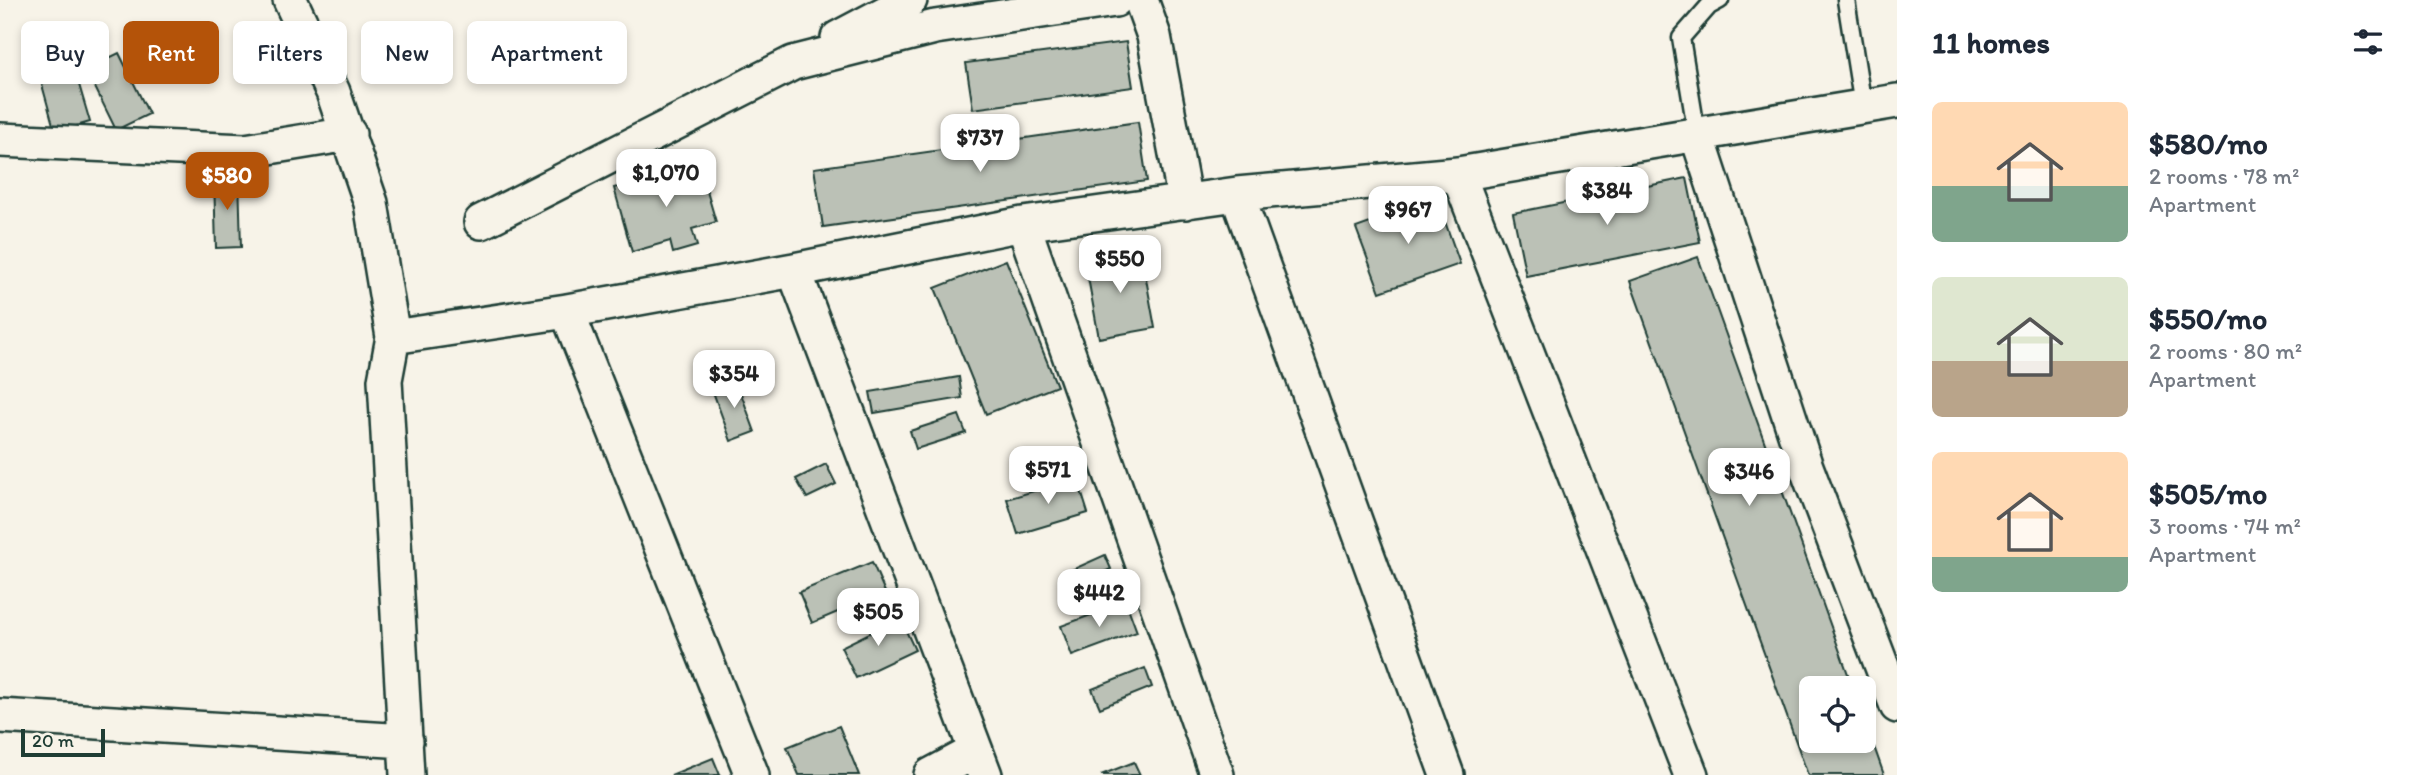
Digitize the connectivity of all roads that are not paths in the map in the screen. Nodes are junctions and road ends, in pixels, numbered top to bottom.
1 (290, 0) edge
2 (910, 0) edge
3 (1115, 0) edge
4 (1141, 0) edge
5 (1720, 0) edge
6 (1846, 0) edge
7 (793, 62) junction
8 (1897, 100) edge
9 (1863, 106) junction
10 (349, 134) junction
11 (1697, 135) junction
12 (0, 140) edge
13 (1458, 174) junction
14 (1237, 194) junction
15 (1185, 202) junction
16 (481, 222) dead end
17 (1023, 224) junction
18 (794, 270) junction
19 (567, 311) junction
20 (393, 337) junction
21 (1897, 706) edge
22 (0, 716) edge
23 (406, 741) junction
24 (980, 763) edge
25 (407, 775) edge
26 (752, 775) edge
27 (931, 775) edge
28 (1217, 775) edge
29 (1447, 775) edge
30 (1691, 775) edge

1 - 10 street
2 - 7 street
3 - 7 street
4 - 15 street
5 - 11 lane
6 - 9 lane
7 - 16 street
8 - 9 street
9 - 11 street
10 - 12 street
10 - 20 street
11 - 13 street
11 - 21 street
13 - 14 street
13 - 30 street
14 - 15 street
14 - 29 street
15 - 17 street
17 - 18 street
17 - 28 street
18 - 19 street
18 - 24 street
19 - 20 street
19 - 26 street
20 - 23 street
22 - 23 street
23 - 25 street
24 - 27 street

